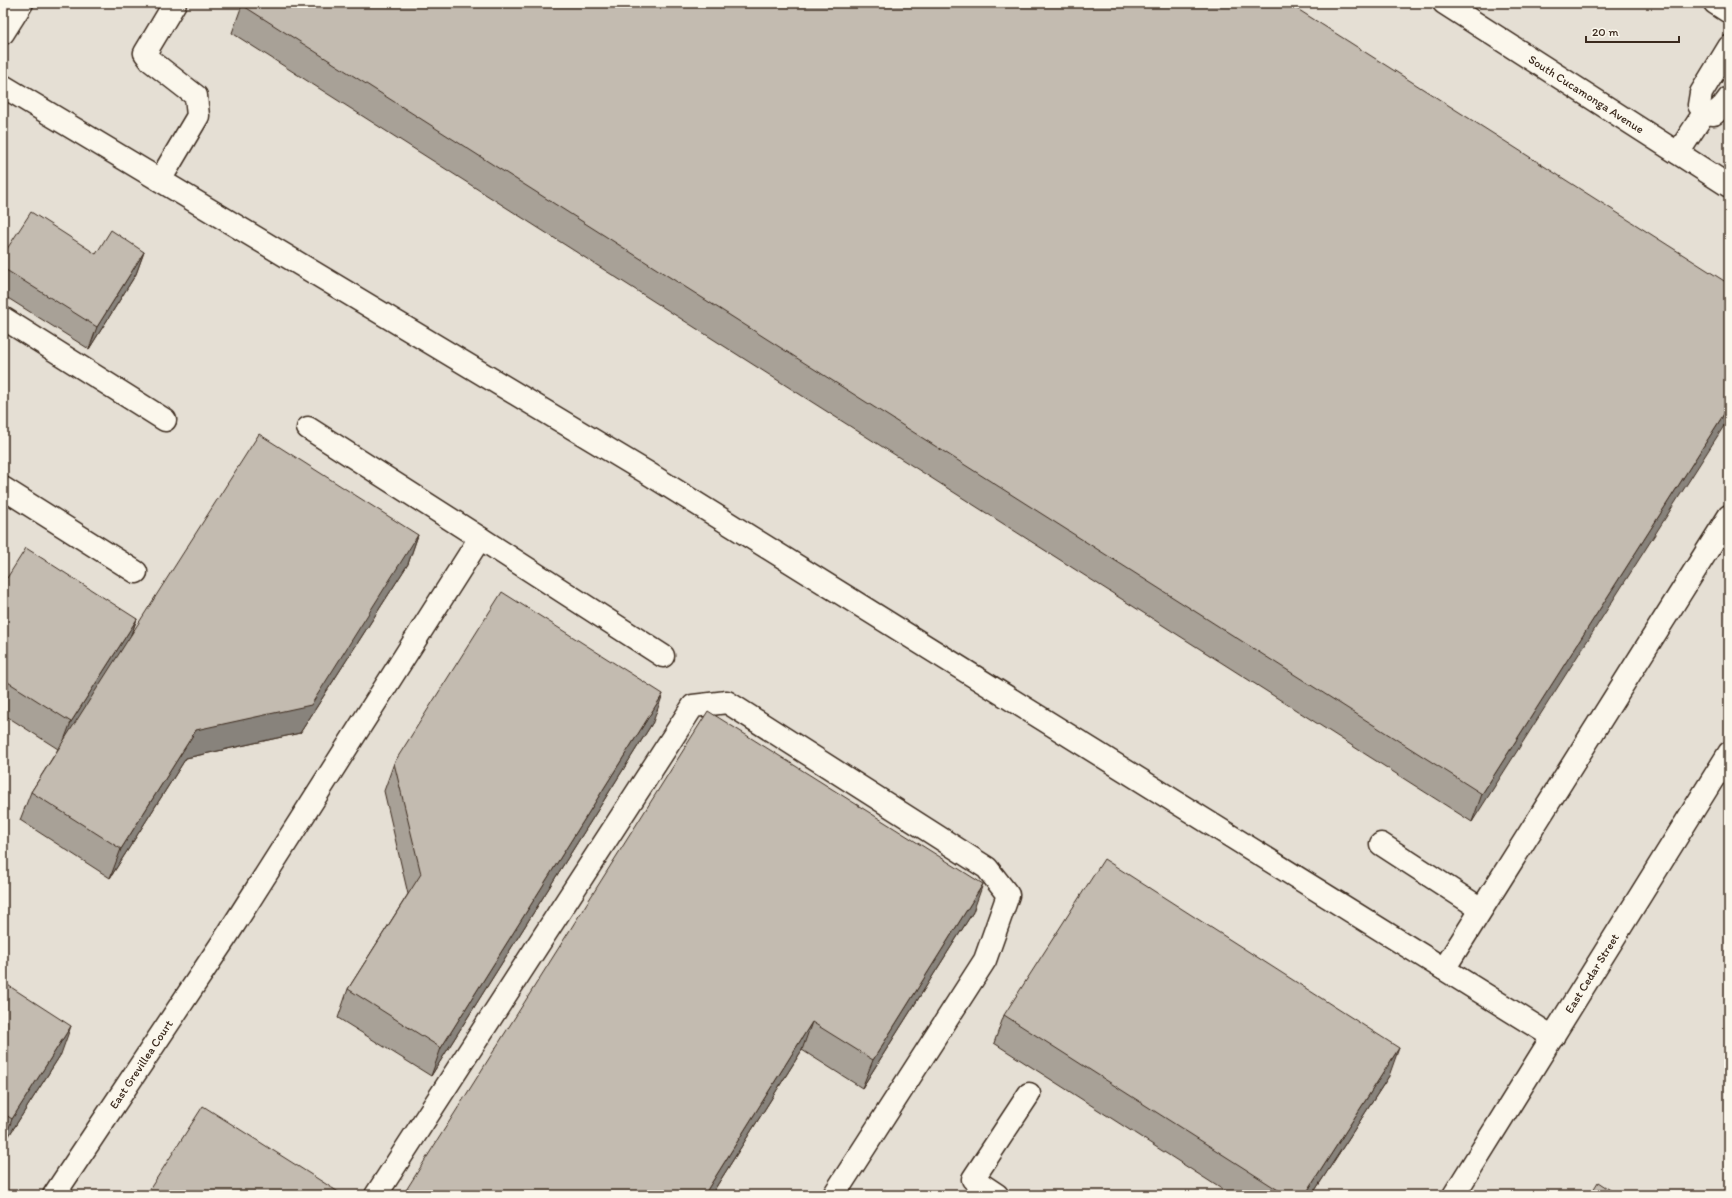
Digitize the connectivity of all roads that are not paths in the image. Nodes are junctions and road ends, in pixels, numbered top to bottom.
1 (22, 3) edge
2 (175, 3) edge
3 (1444, 3) edge
4 (1715, 3) edge
5 (1729, 12) edge
6 (3, 33) edge
7 (1729, 47) edge
8 (3, 86) edge
9 (1729, 98) edge
10 (1704, 113) junction
11 (1678, 153) junction
12 (160, 180) junction
13 (1729, 186) edge
14 (3, 318) edge
15 (165, 420) dead end
16 (308, 428) dead end
17 (3, 488) edge
18 (1729, 516) edge
19 (480, 538) junction
20 (136, 572) dead end
21 (663, 656) dead end
22 (1729, 753) edge
23 (1381, 844) dead end
24 (1481, 909) junction
25 (1444, 969) junction
26 (1553, 1037) junction
27 (1029, 1094) dead end
28 (54, 1195) edge
29 (376, 1195) edge
30 (834, 1195) edge
31 (997, 1195) edge
32 (1454, 1195) edge

1 - 6 street
2 - 12 street
3 - 11 street, South Cucamonga Avenue
4 - 5 street
7 - 10 street
8 - 12 street
9 - 10 street
10 - 11 street
11 - 13 street, South Cucamonga Avenue
12 - 25 street
14 - 15 street
16 - 19 street
17 - 20 street
18 - 24 street
19 - 21 street
19 - 28 street, East Grevillea Court
22 - 26 street, East Cedar Street
23 - 24 street
24 - 25 street
25 - 26 street
26 - 32 street, East Cedar Street
27 - 31 street
29 - 30 street

